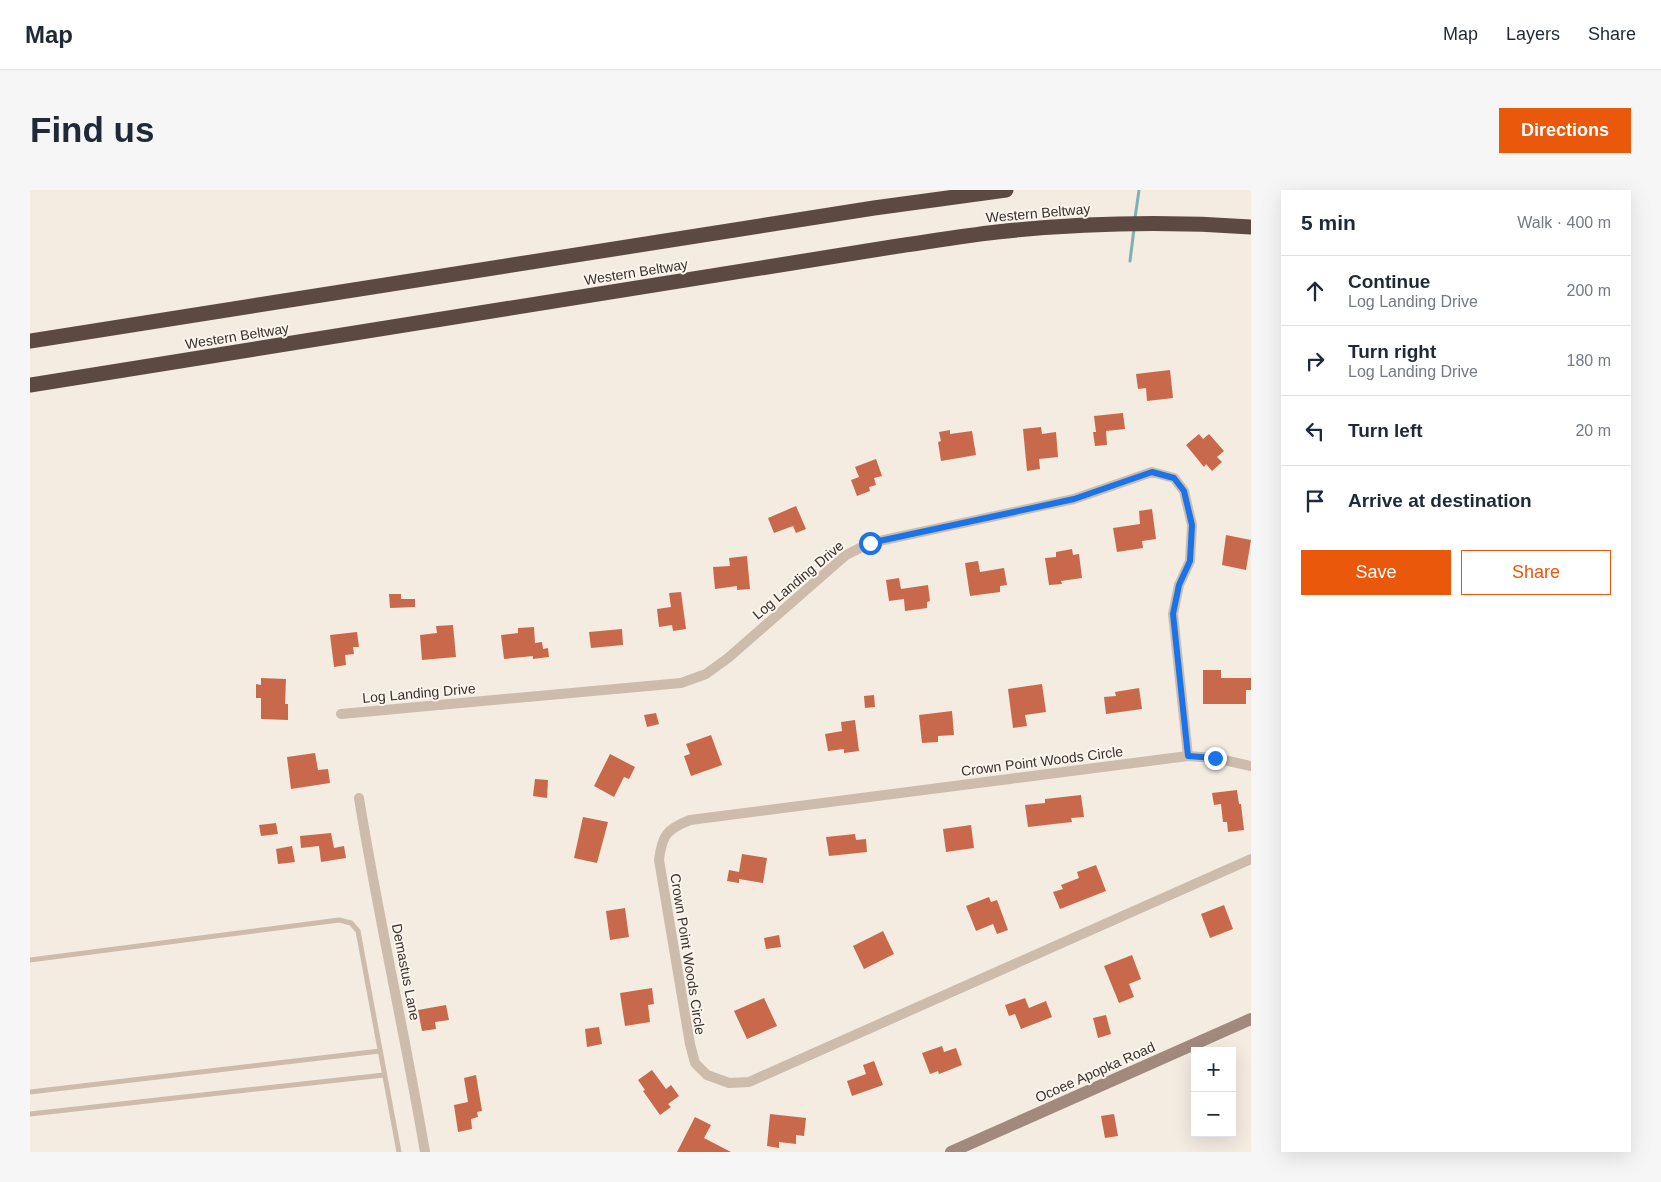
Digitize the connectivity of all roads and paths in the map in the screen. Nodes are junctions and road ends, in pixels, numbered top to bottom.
1 (1006, 190) edge
2 (1251, 227) edge
3 (30, 341) edge
4 (30, 385) edge
5 (341, 714) dead end
6 (1188, 756) junction
7 (1251, 766) edge
8 (359, 798) dead end
9 (1251, 860) edge
10 (30, 960) edge
11 (1251, 1019) edge
12 (380, 1051) junction
13 (384, 1074) junction
14 (30, 1092) edge
15 (30, 1114) edge
16 (399, 1152) edge
17 (425, 1152) edge
18 (951, 1152) edge

1 - 3 highway, Western Beltway
2 - 4 highway, Western Beltway
5 - 6 street, Log Landing Drive
6 - 7 street, Crown Point Woods Circle
6 - 9 street, Crown Point Woods Circle
8 - 17 street, Demastus Lane
10 - 12 lane
11 - 18 main road, Ocoee Apopka Road
12 - 13 lane
12 - 14 lane
13 - 15 lane
13 - 16 lane

